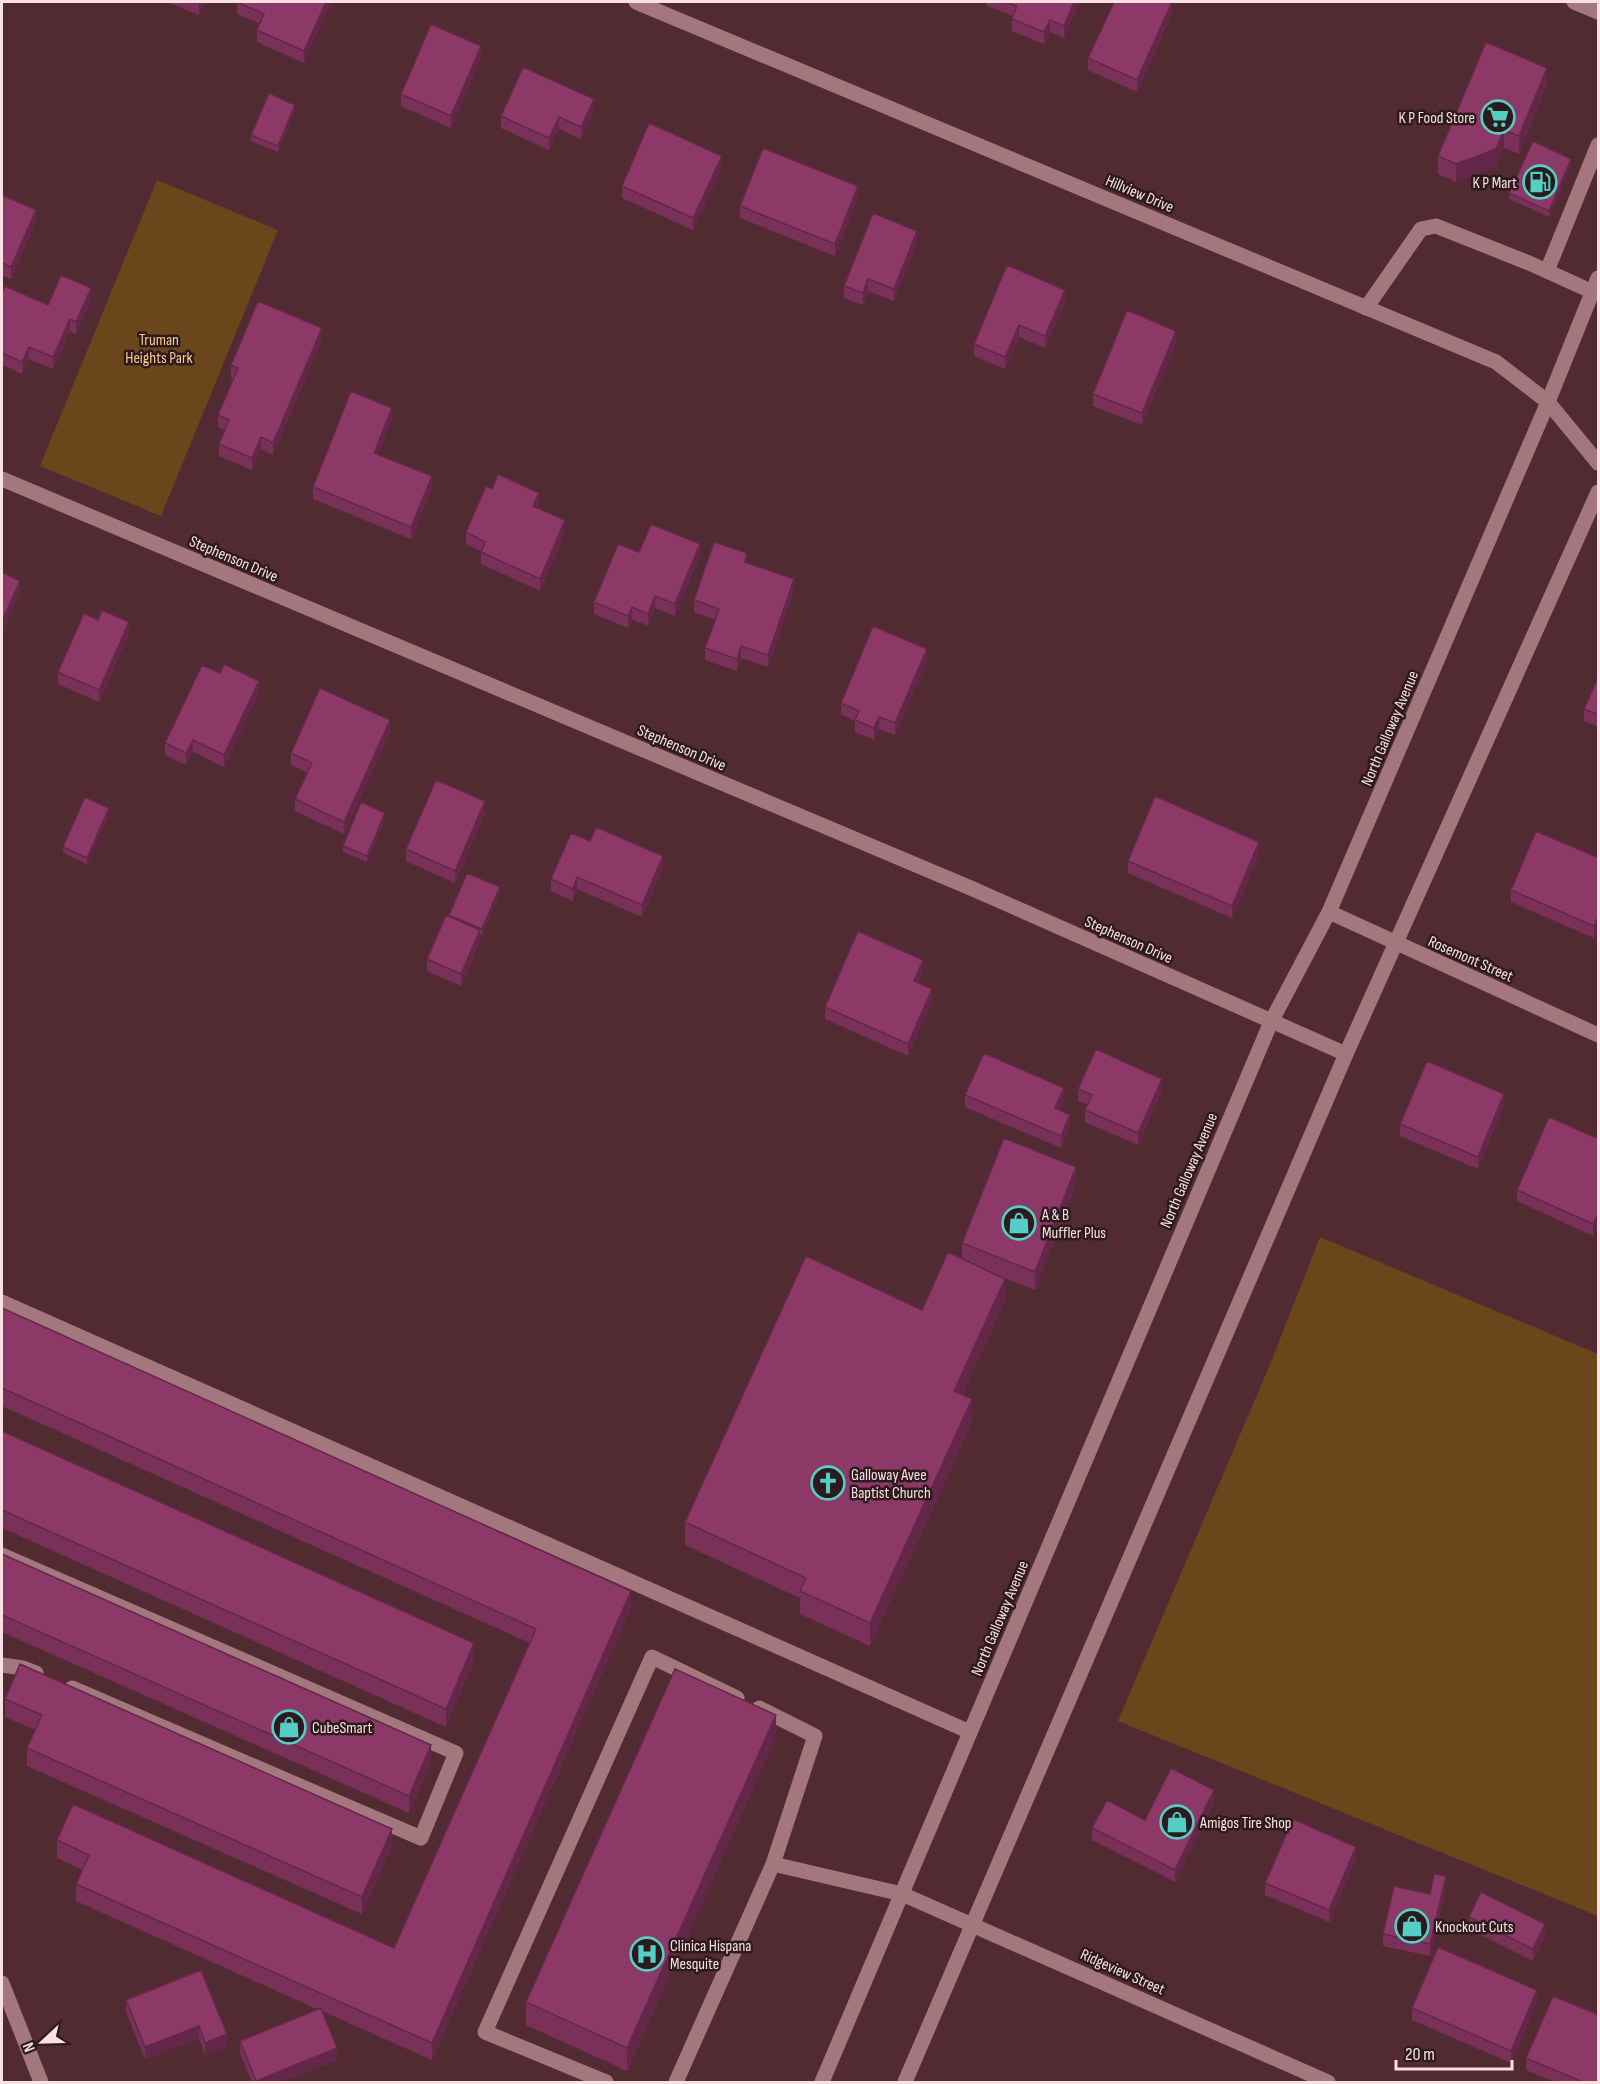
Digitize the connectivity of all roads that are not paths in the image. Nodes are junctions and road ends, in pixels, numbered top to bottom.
1 (636, 2) edge
2 (1574, 2) edge
3 (1599, 12) edge
4 (1599, 145) edge
5 (1547, 271) junction
6 (1599, 278) edge
7 (1593, 292) junction
8 (1366, 308) junction
9 (1548, 402) junction
10 (1599, 463) edge
11 (2, 479) edge
12 (1599, 492) edge
13 (1329, 912) junction
14 (1395, 944) junction
15 (1271, 1022) junction
16 (1599, 1035) edge
17 (1346, 1054) junction
18 (2, 1302) edge
19 (2, 1555) edge
20 (2, 1665) edge
21 (970, 1732) junction
22 (773, 1864) junction
23 (902, 1894) junction
24 (971, 1924) junction
25 (2, 1983) edge
26 (41, 2082) edge
27 (606, 2082) edge
28 (676, 2082) edge
29 (822, 2082) edge
30 (905, 2082) edge
31 (1329, 2082) edge

1 - 8 main road, Hillview Drive
2 - 3 main road
4 - 5 main road
5 - 7 main road
5 - 8 main road
6 - 7 main road, North Galloway Avenue
7 - 9 main road, North Galloway Avenue
8 - 9 main road, Hillview Drive
9 - 10 main road, Hillview Drive
9 - 13 main road, North Galloway Avenue
11 - 15 main road, Stephenson Drive
12 - 14 main road
13 - 14 main road, Rosemont Street
13 - 15 main road, North Galloway Avenue
14 - 16 main road, Rosemont Street
14 - 17 main road
15 - 17 main road, Stephenson Drive
15 - 21 main road, North Galloway Avenue
17 - 24 main road
18 - 21 main road
19 - 20 main road
21 - 23 main road, North Galloway Avenue
22 - 23 main road, Ridgeview Street
22 - 27 main road
22 - 28 main road
23 - 24 main road, Ridgeview Street
23 - 29 main road, North Galloway Avenue
24 - 30 main road
24 - 31 main road, Ridgeview Street
25 - 26 main road

